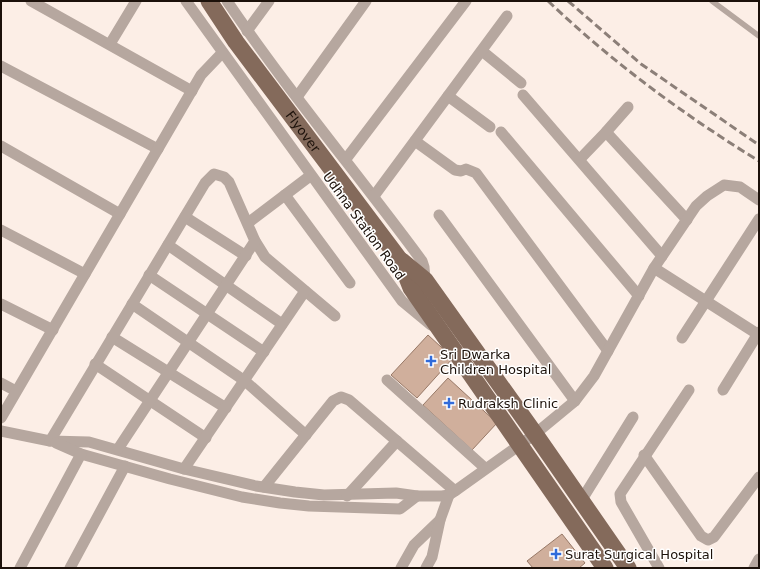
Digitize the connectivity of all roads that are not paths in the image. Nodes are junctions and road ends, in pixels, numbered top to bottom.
1 (31, 1) edge
2 (56, 1) edge
3 (136, 1) edge
4 (186, 1) edge
5 (209, 1) edge
6 (227, 1) edge
7 (269, 1) edge
8 (366, 1) edge
9 (466, 1) edge
10 (712, 1) edge
11 (50, 11) junction
12 (507, 16) dead end
13 (247, 31) junction
14 (759, 36) edge
15 (110, 44) junction
16 (482, 51) junction
17 (222, 53) junction
18 (1, 66) edge
19 (521, 83) dead end
20 (192, 91) junction
21 (523, 94) dead end
22 (448, 96) junction
23 (297, 97) junction
24 (628, 107) dead end
25 (490, 127) dead end
26 (501, 132) dead end
27 (606, 132) junction
28 (415, 141) junction
29 (1, 146) edge
30 (158, 150) junction
31 (346, 159) junction
32 (580, 159) junction
33 (310, 176) junction
34 (285, 195) junction
35 (374, 196) junction
36 (759, 200) edge
37 (120, 214) junction
38 (439, 215) dead end
39 (185, 217) junction
40 (759, 219) edge
41 (687, 220) junction
42 (248, 223) junction
43 (1, 230) edge
44 (255, 241) junction
45 (168, 245) junction
46 (396, 254) junction
47 (246, 256) junction
48 (662, 256) junction
49 (654, 268) junction
50 (85, 274) junction
51 (149, 275) junction
52 (425, 280) junction
53 (350, 283) dead end
54 (227, 284) junction
55 (305, 291) junction
56 (639, 296) junction
57 (706, 301) junction
58 (1, 304) edge
59 (132, 304) junction
60 (207, 314) junction
61 (334, 316) dead end
62 (282, 324) junction
63 (53, 330) junction
64 (759, 334) edge
65 (112, 337) junction
66 (682, 338) dead end
67 (448, 339) junction
68 (189, 342) junction
69 (608, 351) junction
70 (264, 352) junction
71 (95, 364) junction
72 (169, 372) junction
73 (387, 380) dead end
74 (245, 381) junction
75 (1, 383) edge
76 (689, 390) dead end
77 (723, 390) dead end
78 (16, 391) junction
79 (575, 401) junction
80 (150, 402) junction
81 (226, 408) junction
82 (632, 417) dead end
83 (1, 418) edge
84 (1, 431) edge
85 (535, 434) junction
86 (306, 435) junction
87 (206, 438) junction
88 (50, 441) junction
89 (397, 441) junction
90 (519, 446) junction
91 (118, 449) junction
92 (81, 454) junction
93 (644, 455) junction
94 (125, 466) junction
95 (485, 468) junction
96 (184, 469) junction
97 (759, 477) edge
98 (264, 487) junction
99 (452, 493) junction
100 (347, 496) junction
101 (417, 496) junction
102 (582, 501) junction
103 (440, 520) junction
104 (759, 560) edge
105 (20, 568) edge
106 (70, 568) edge
107 (401, 568) edge
108 (426, 568) edge
109 (606, 568) edge
110 (628, 568) edge
111 (659, 568) edge
112 (754, 568) edge

1 - 11 street
2 - 11 street
3 - 15 street
4 - 17 street, Udhna Station Road
5 - 46 main road, Flyover
6 - 13 street
7 - 13 street
8 - 23 street
9 - 31 street
10 - 14 lane
11 - 15 street
12 - 16 street
13 - 23 street
15 - 20 street
16 - 19 street
16 - 22 street
17 - 20 street
17 - 33 street, Udhna Station Road
18 - 30 street
20 - 30 street
21 - 32 street
22 - 25 street
22 - 28 street
23 - 31 street
24 - 27 street
26 - 56 street
27 - 32 street
27 - 41 street
28 - 35 street
28 - 69 street
29 - 37 street
30 - 37 street
31 - 35 street
32 - 48 street
33 - 34 street
33 - 67 street, Udhna Station Road
34 - 42 street
34 - 53 street
35 - 52 street
36 - 41 street
37 - 50 street
38 - 79 street
39 - 42 street
39 - 45 street
39 - 47 street
40 - 57 street
41 - 48 street
42 - 44 street
43 - 50 street
44 - 47 street
44 - 55 street
45 - 51 street
45 - 54 street
46 - 52 main road
46 - 67 main road
47 - 54 street
48 - 49 street
49 - 56 street
49 - 57 street
50 - 63 street
51 - 59 street
51 - 60 street
52 - 85 main road
54 - 60 street
54 - 62 street
55 - 61 street
55 - 62 street
56 - 69 street
57 - 64 street
57 - 66 street
58 - 63 street
59 - 65 street
59 - 68 street
60 - 68 street
60 - 70 street
62 - 70 street
63 - 78 street
64 - 77 street
65 - 71 street
65 - 72 street
67 - 90 main road
68 - 72 street
68 - 74 street
69 - 79 street
70 - 74 street
71 - 80 street
71 - 88 street
72 - 80 street
72 - 81 street
73 - 95 street
74 - 81 street
74 - 86 street
75 - 78 street
76 - 93 street
78 - 83 street
79 - 85 street
80 - 87 street
80 - 91 street
81 - 87 street
82 - 102 street
84 - 88 street
85 - 90 street
85 - 102 main road
86 - 89 street
86 - 98 street
87 - 96 street
88 - 91 street
88 - 92 street
89 - 99 street
89 - 100 street
90 - 95 street
90 - 109 main road
91 - 96 street
92 - 94 street
92 - 105 street
93 - 97 street
93 - 111 street
94 - 101 street
94 - 106 street
95 - 99 street
96 - 98 street
98 - 100 street
99 - 101 street
99 - 103 street
100 - 101 street
102 - 110 main road
103 - 107 street
103 - 108 street
104 - 112 street

